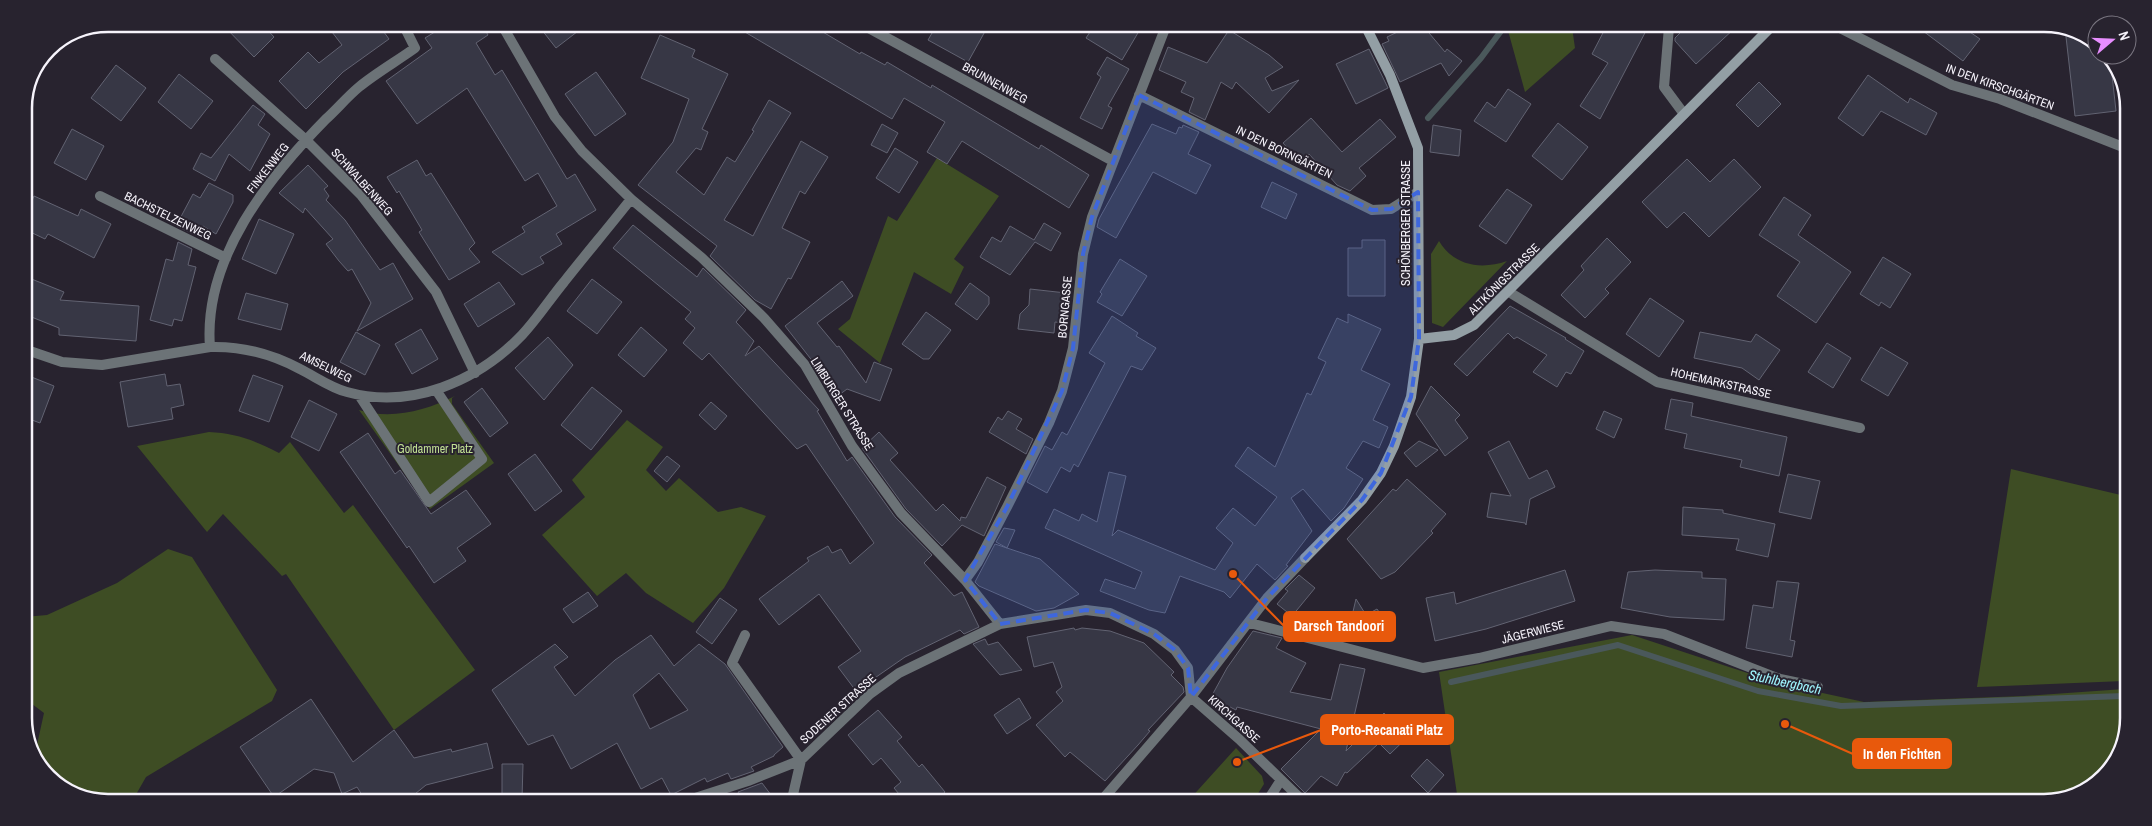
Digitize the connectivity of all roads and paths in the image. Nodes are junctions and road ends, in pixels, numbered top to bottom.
1 (408, 32) edge
2 (506, 32) edge
3 (876, 32) edge
4 (1164, 32) edge
5 (1368, 32) edge
6 (1668, 32) edge
7 (1766, 32) edge
8 (1848, 32) edge
9 (215, 59) dead end
10 (1139, 95) junction
11 (1684, 114) junction
12 (306, 140) junction
13 (2119, 146) edge
14 (1113, 162) junction
15 (1418, 192) junction
16 (100, 196) dead end
17 (631, 199) junction
18 (226, 258) junction
19 (1509, 292) junction
20 (1420, 339) junction
21 (210, 346) junction
22 (32, 352) edge
23 (475, 373) junction
24 (436, 390) junction
25 (359, 395) junction
26 (1860, 428) dead end
27 (965, 580) junction
28 (1250, 622) junction
29 (1000, 624) junction
30 (745, 635) dead end
31 (1818, 687) dead end
32 (1191, 698) junction
33 (801, 760) junction
34 (1281, 780) junction
35 (708, 794) edge
36 (793, 794) edge
37 (1107, 794) edge
38 (1272, 794) edge
39 (1296, 794) edge

1 - 12 street, FINKENWEG
2 - 17 street, LIMBURGER STRASSE
3 - 14 street, BRUNNENWEG
4 - 10 street, BORNGASSE
5 - 15 street, SCHÖNBERGER STRASSE
6 - 11 street
7 - 11 street, ALTKÖNIGSTRASSE
8 - 13 street, IN DEN KIRSCHGÄRTEN
9 - 12 street, SCHWALBENWEG
10 - 14 street, BORNGASSE
10 - 15 street, IN DEN BORNGÄRTEN
11 - 19 street, ALTKÖNIGSTRASSE
12 - 18 street, FINKENWEG
12 - 23 street, SCHWALBENWEG
14 - 27 street, BORNGASSE
15 - 20 street, SCHÖNBERGER STRASSE
16 - 18 street, BACHSTELZENWEG
17 - 23 street, AMSELWEG
17 - 27 street, LIMBURGER STRASSE
18 - 21 street, FINKENWEG
19 - 20 street, ALTKÖNIGSTRASSE
19 - 26 street, HOHEMARKSTRASSE
20 - 28 street
21 - 22 street, AMSELWEG
21 - 25 street, AMSELWEG
23 - 24 street, AMSELWEG
24 - 25 street, AMSELWEG
24 - 25 street
27 - 29 street, LIMBURGER STRASSE
28 - 31 street, JÄGERWIESE
28 - 32 street
29 - 32 street
29 - 33 street, SODENER STRASSE
30 - 33 street, SODENER STRASSE
32 - 34 street, KIRCHGASSE
32 - 37 street
33 - 35 street, SODENER STRASSE
33 - 36 street
34 - 38 street
34 - 39 street, KIRCHGASSE

